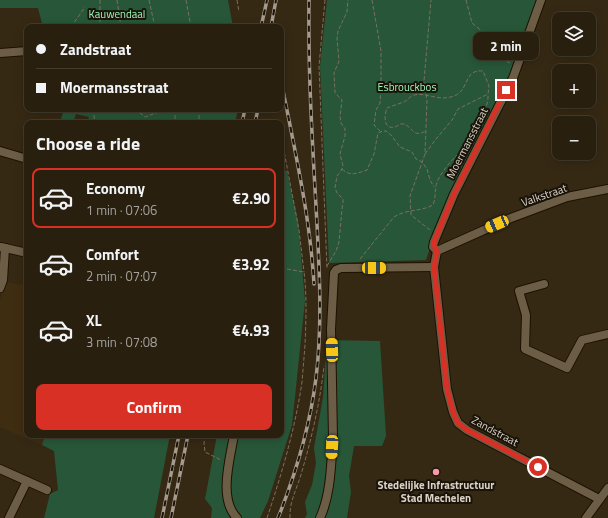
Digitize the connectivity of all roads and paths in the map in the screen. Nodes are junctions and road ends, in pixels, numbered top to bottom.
1 (100, 0) edge
2 (117, 0) edge
3 (149, 0) edge
4 (186, 0) edge
5 (237, 0) edge
6 (325, 0) edge
7 (348, 0) edge
8 (372, 0) edge
9 (431, 0) edge
10 (466, 0) edge
11 (541, 0) edge
12 (85, 7) dead end
13 (238, 12) dead end
14 (73, 24) edge
15 (100, 24) edge
16 (120, 24) edge
17 (154, 24) edge
18 (190, 24) edge
19 (24, 51) edge
20 (0, 53) edge
21 (517, 68) junction
22 (488, 94) junction
23 (426, 96) junction
24 (139, 112) edge
25 (160, 112) edge
26 (426, 131) junction
27 (381, 132) junction
28 (0, 151) edge
29 (284, 151) edge
30 (425, 154) junction
31 (24, 158) edge
32 (422, 162) junction
33 (342, 169) junction
34 (434, 188) junction
35 (608, 189) edge
36 (411, 211) junction
37 (437, 235) junction
38 (2, 248) edge
39 (437, 251) junction
40 (24, 252) edge
41 (360, 259) dead end
42 (434, 267) junction
43 (284, 269) edge
44 (304, 272) junction
45 (544, 284) dead end
46 (0, 288) edge
47 (608, 334) edge
48 (324, 366) dead end
49 (205, 438) edge
50 (233, 438) edge
51 (229, 461) junction
52 (0, 469) edge
53 (27, 481) junction
54 (608, 488) edge
55 (47, 490) dead end
56 (599, 499) junction
57 (9, 518) edge
58 (237, 518) edge
59 (267, 518) edge
60 (290, 518) edge
61 (320, 518) edge
62 (586, 518) edge

1 - 15 path
2 - 16 path
3 - 17 path
4 - 18 path
5 - 13 path
6 - 33 path
7 - 33 path
8 - 27 path
9 - 23 path
10 - 21 path
11 - 21 street, Moermansstraat
12 - 14 path
19 - 20 street
21 - 37 street, Moermansstraat
22 - 23 path
22 - 30 path
22 - 34 path
23 - 26 path
23 - 26 path
24 - 25 path
26 - 30 path
27 - 32 path
27 - 33 path
28 - 31 street
29 - 44 path
30 - 32 path
32 - 34 path
32 - 36 path
34 - 36 path
35 - 39 street, Valkstraat
36 - 37 path
36 - 41 path
37 - 39 street, Moermansstraat
38 - 40 street
38 - 46 street
39 - 42 street
42 - 56 street, Zandstraat
42 - 61 street
43 - 44 path
44 - 59 path
45 - 47 street
48 - 60 path
49 - 51 path
50 - 51 street
51 - 58 street
52 - 53 street
53 - 55 street
53 - 57 street
54 - 56 street
56 - 62 street

